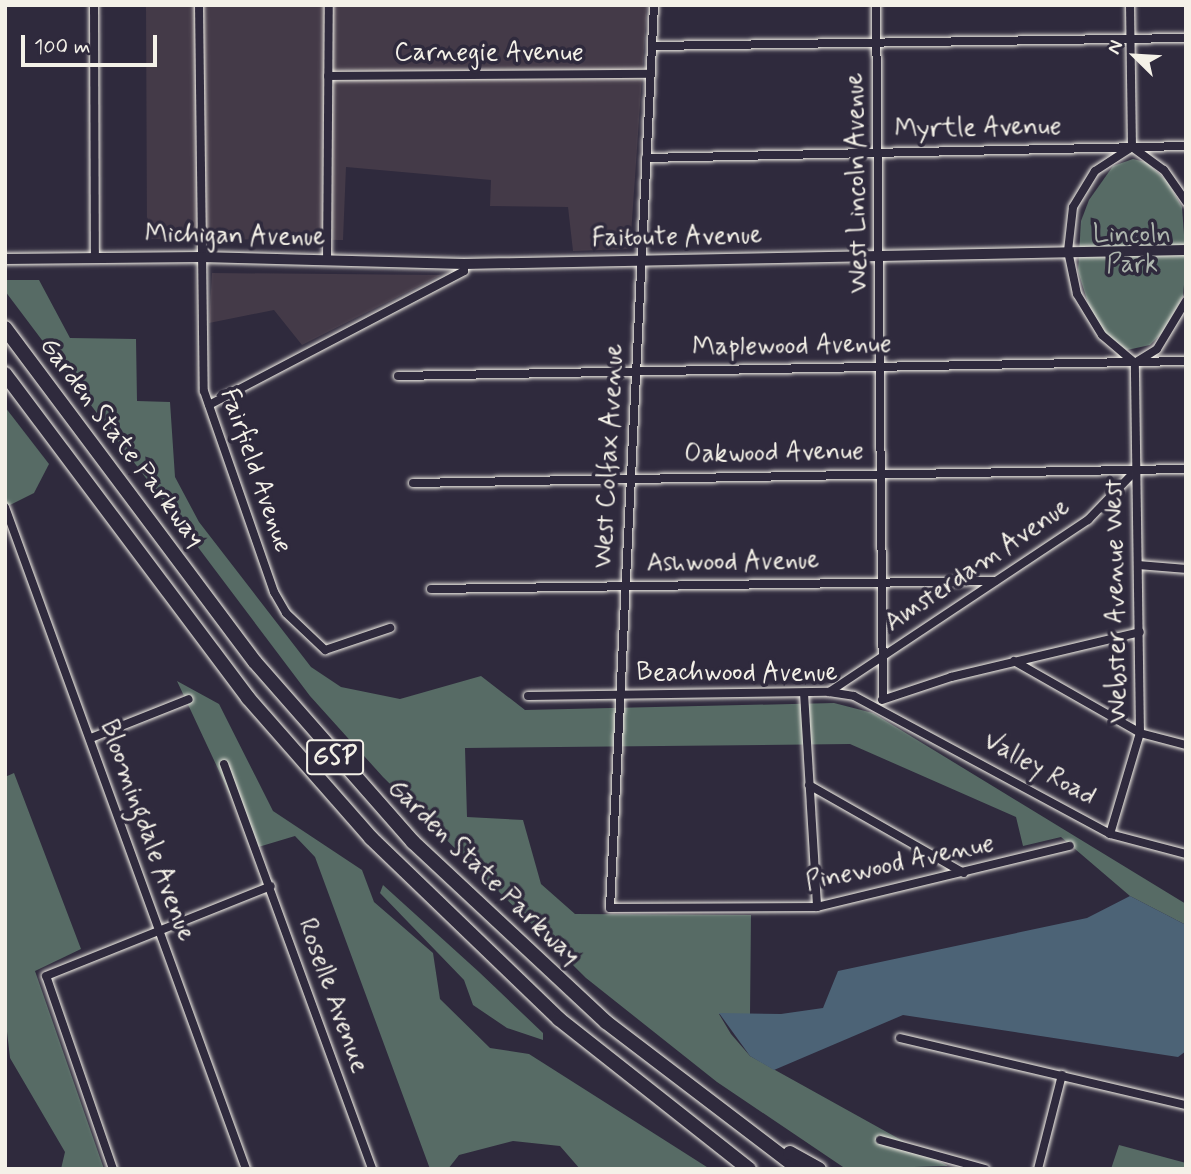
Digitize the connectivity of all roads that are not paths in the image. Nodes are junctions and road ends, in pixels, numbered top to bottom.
1 (94, 5) edge
2 (199, 5) edge
3 (329, 5) edge
4 (654, 5) edge
5 (876, 5) edge
6 (1130, 5) edge
7 (1186, 38) edge
8 (1130, 39) junction
9 (877, 43) junction
10 (652, 46) junction
11 (650, 74) junction
12 (328, 76) junction
13 (1186, 146) edge
14 (1132, 147) junction
15 (878, 153) junction
16 (646, 158) junction
17 (1186, 202) edge
18 (1186, 250) edge
19 (1068, 251) junction
20 (880, 256) junction
21 (201, 257) junction
22 (95, 258) junction
23 (5, 259) edge
24 (327, 261) junction
25 (640, 263) junction
26 (464, 264) junction
27 (1186, 301) edge
28 (5, 328) edge
29 (1186, 361) edge
30 (1135, 363) junction
31 (881, 366) junction
32 (635, 371) junction
33 (5, 374) edge
34 (398, 376) dead end
35 (209, 405) junction
36 (1137, 469) junction
37 (1186, 469) edge
38 (883, 473) junction
39 (630, 478) junction
40 (413, 483) dead end
41 (6, 511) edge
42 (1139, 565) junction
43 (1186, 569) edge
44 (884, 581) junction
45 (995, 581) junction
46 (626, 586) junction
47 (431, 589) dead end
48 (390, 628) dead end
49 (1140, 632) junction
50 (885, 653) junction
51 (1014, 661) junction
52 (829, 692) junction
53 (804, 693) junction
54 (621, 695) junction
55 (528, 696) dead end
56 (883, 696) junction
57 (189, 699) dead end
58 (880, 706) junction
59 (1140, 733) junction
60 (91, 738) junction
61 (1186, 745) edge
62 (224, 764) dead end
63 (810, 785) junction
64 (1110, 834) junction
65 (1070, 846) dead end
66 (1186, 854) edge
67 (964, 873) junction
68 (271, 886) junction
69 (817, 907) junction
70 (610, 908) joint
71 (159, 931) junction
72 (901, 1038) dead end
73 (1062, 1075) junction
74 (1186, 1105) edge
75 (734, 1123) junction
76 (880, 1140) dead end
77 (113, 1169) edge
78 (246, 1169) edge
79 (372, 1169) edge
80 (749, 1169) edge
81 (799, 1169) edge
82 (819, 1169) edge
83 (985, 1169) edge
84 (1038, 1169) edge

1 - 22 street
2 - 21 street, Fairfield Avenue
3 - 12 street
4 - 10 street, West Colfax Avenue
5 - 9 street, West Lincoln Avenue
6 - 8 street
7 - 8 street
8 - 9 street
8 - 14 street
9 - 10 street
9 - 15 street, West Lincoln Avenue
10 - 11 street, West Colfax Avenue
11 - 12 street, Carnegie Avenue
11 - 16 street, West Colfax Avenue
12 - 24 street
13 - 14 street, Myrtle Avenue
14 - 15 street, Myrtle Avenue
14 - 17 street
14 - 19 street
15 - 16 street, Myrtle Avenue
15 - 20 street, West Lincoln Avenue
16 - 25 street, West Colfax Avenue
18 - 19 street, Faitoute Avenue
19 - 20 street, Faitoute Avenue
19 - 30 street
20 - 25 street, Faitoute Avenue
20 - 31 street, West Lincoln Avenue
21 - 22 street, Michigan Avenue
21 - 24 street, Michigan Avenue
21 - 35 street, Fairfield Avenue
22 - 23 street, Michigan Avenue
24 - 26 street, Michigan Avenue
25 - 26 street, Faitoute Avenue
25 - 32 street, West Colfax Avenue
26 - 35 street
27 - 30 street
28 - 75 highway, Garden State Parkway / GSP
29 - 30 street, Maplewood Avenue
30 - 31 street, Maplewood Avenue
30 - 36 street, Webster Avenue West
31 - 32 street, Maplewood Avenue
31 - 38 street, West Lincoln Avenue
32 - 34 street, Maplewood Avenue
32 - 39 street, West Colfax Avenue
33 - 80 highway, Garden State Parkway / GSP
35 - 48 street, Fairfield Avenue
36 - 37 street
36 - 38 street, Oakwood Avenue
36 - 42 street, Webster Avenue West
36 - 45 street, Amsterdam Avenue
38 - 39 street, Oakwood Avenue
38 - 44 street, West Lincoln Avenue
39 - 40 street, Oakwood Avenue
39 - 46 street, West Colfax Avenue
41 - 60 street, Bloomingdale Avenue
42 - 43 street
42 - 49 street, Webster Avenue West
44 - 45 street, Ashwood Avenue
44 - 46 street, Ashwood Avenue
44 - 50 street, West Lincoln Avenue
45 - 50 street, Amsterdam Avenue
46 - 47 street, Ashwood Avenue
46 - 54 street, West Colfax Avenue
49 - 51 street
49 - 59 street, Webster Avenue West
50 - 52 street, Amsterdam Avenue
50 - 56 street, West Lincoln Avenue
51 - 56 street
51 - 59 street
52 - 53 street, Beachwood Avenue
52 - 58 street, Beachwood Avenue
53 - 54 street, Beachwood Avenue
53 - 63 street
54 - 55 street, Beachwood Avenue
54 - 70 street, West Colfax Avenue
56 - 58 street
57 - 60 street
58 - 64 street, Valley Road
59 - 61 street
59 - 64 street, Webster Avenue West
60 - 71 street, Bloomingdale Avenue
62 - 68 street, Roselle Avenue
63 - 67 street
63 - 69 street
64 - 66 street, Valley Road
65 - 67 street, Pinewood Avenue
67 - 69 street, Pinewood Avenue
68 - 71 street
68 - 79 street, Roselle Avenue
69 - 70 street, Pinewood Avenue
71 - 77 street
71 - 78 street, Bloomingdale Avenue
72 - 73 street
73 - 74 street
73 - 84 street
75 - 81 highway, Garden State Parkway / GSP
75 - 82 highway
76 - 83 street

